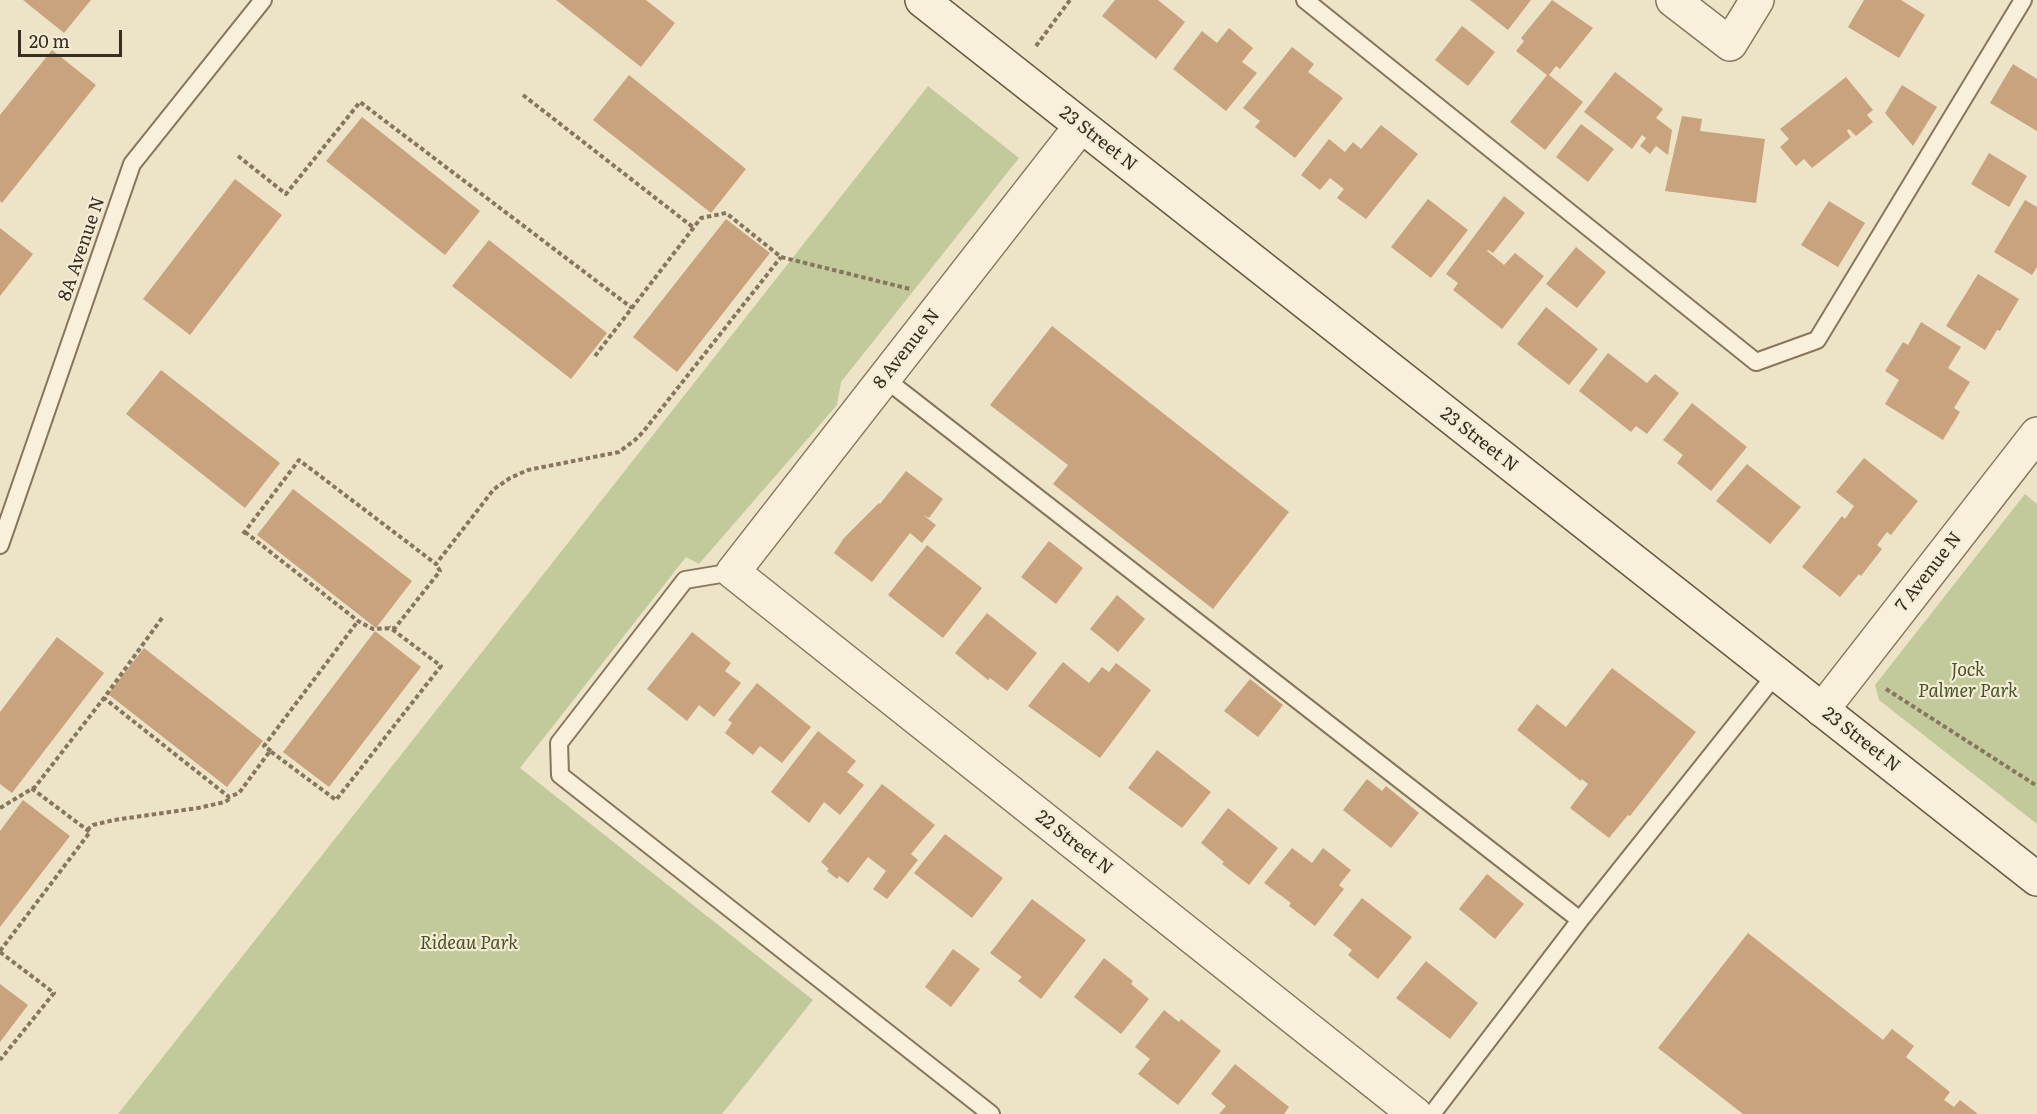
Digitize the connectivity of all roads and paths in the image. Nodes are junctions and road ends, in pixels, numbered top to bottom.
1 (263, 0) edge
2 (922, 0) edge
3 (1070, 0) edge
4 (1305, 0) edge
5 (1673, 0) edge
6 (1757, 0) edge
7 (2023, 0) edge
8 (1033, 50) dead end
9 (523, 95) dead end
10 (1081, 126) junction
11 (238, 156) dead end
12 (694, 228) junction
13 (782, 256) junction
14 (946, 298) junction
15 (632, 308) junction
16 (595, 356) dead end
17 (884, 378) junction
18 (2034, 447) edge
19 (0, 545) edge
20 (436, 564) junction
21 (732, 572) junction
22 (162, 618) dead end
23 (358, 621) junction
24 (389, 627) junction
25 (1776, 674) junction
26 (1886, 689) dead end
27 (104, 698) junction
28 (1822, 710) junction
29 (272, 752) junction
30 (2037, 786) edge
31 (31, 788) junction
32 (233, 796) junction
33 (0, 808) edge
34 (87, 830) junction
35 (2037, 879) edge
36 (1580, 920) junction
37 (0, 951) edge
38 (0, 1060) edge
39 (991, 1114) edge
40 (1415, 1114) edge
41 (1432, 1114) edge

1 - 19 lane, 8A Avenue N
2 - 10 street, 23 Street N
3 - 8 path
4 - 7 lane
5 - 6 street
9 - 12 path
10 - 14 street, 8 Avenue N
10 - 25 street, 23 Street N
11 - 15 path
12 - 13 path
12 - 15 path
13 - 14 path
13 - 20 path
14 - 17 street, 8 Avenue N
15 - 16 path
17 - 21 street, 8 Avenue N
17 - 36 lane
18 - 28 street, 7 Avenue N
20 - 23 path
20 - 24 path
21 - 39 lane
21 - 40 street, 22 Street N
22 - 27 path
23 - 24 path
23 - 29 path
24 - 29 path
25 - 28 street, 23 Street N
25 - 36 lane
26 - 30 path
27 - 31 path
27 - 32 path
28 - 35 street, 23 Street N
29 - 32 path
31 - 33 path
31 - 34 path
32 - 34 path
34 - 37 path
36 - 41 lane
37 - 38 path

